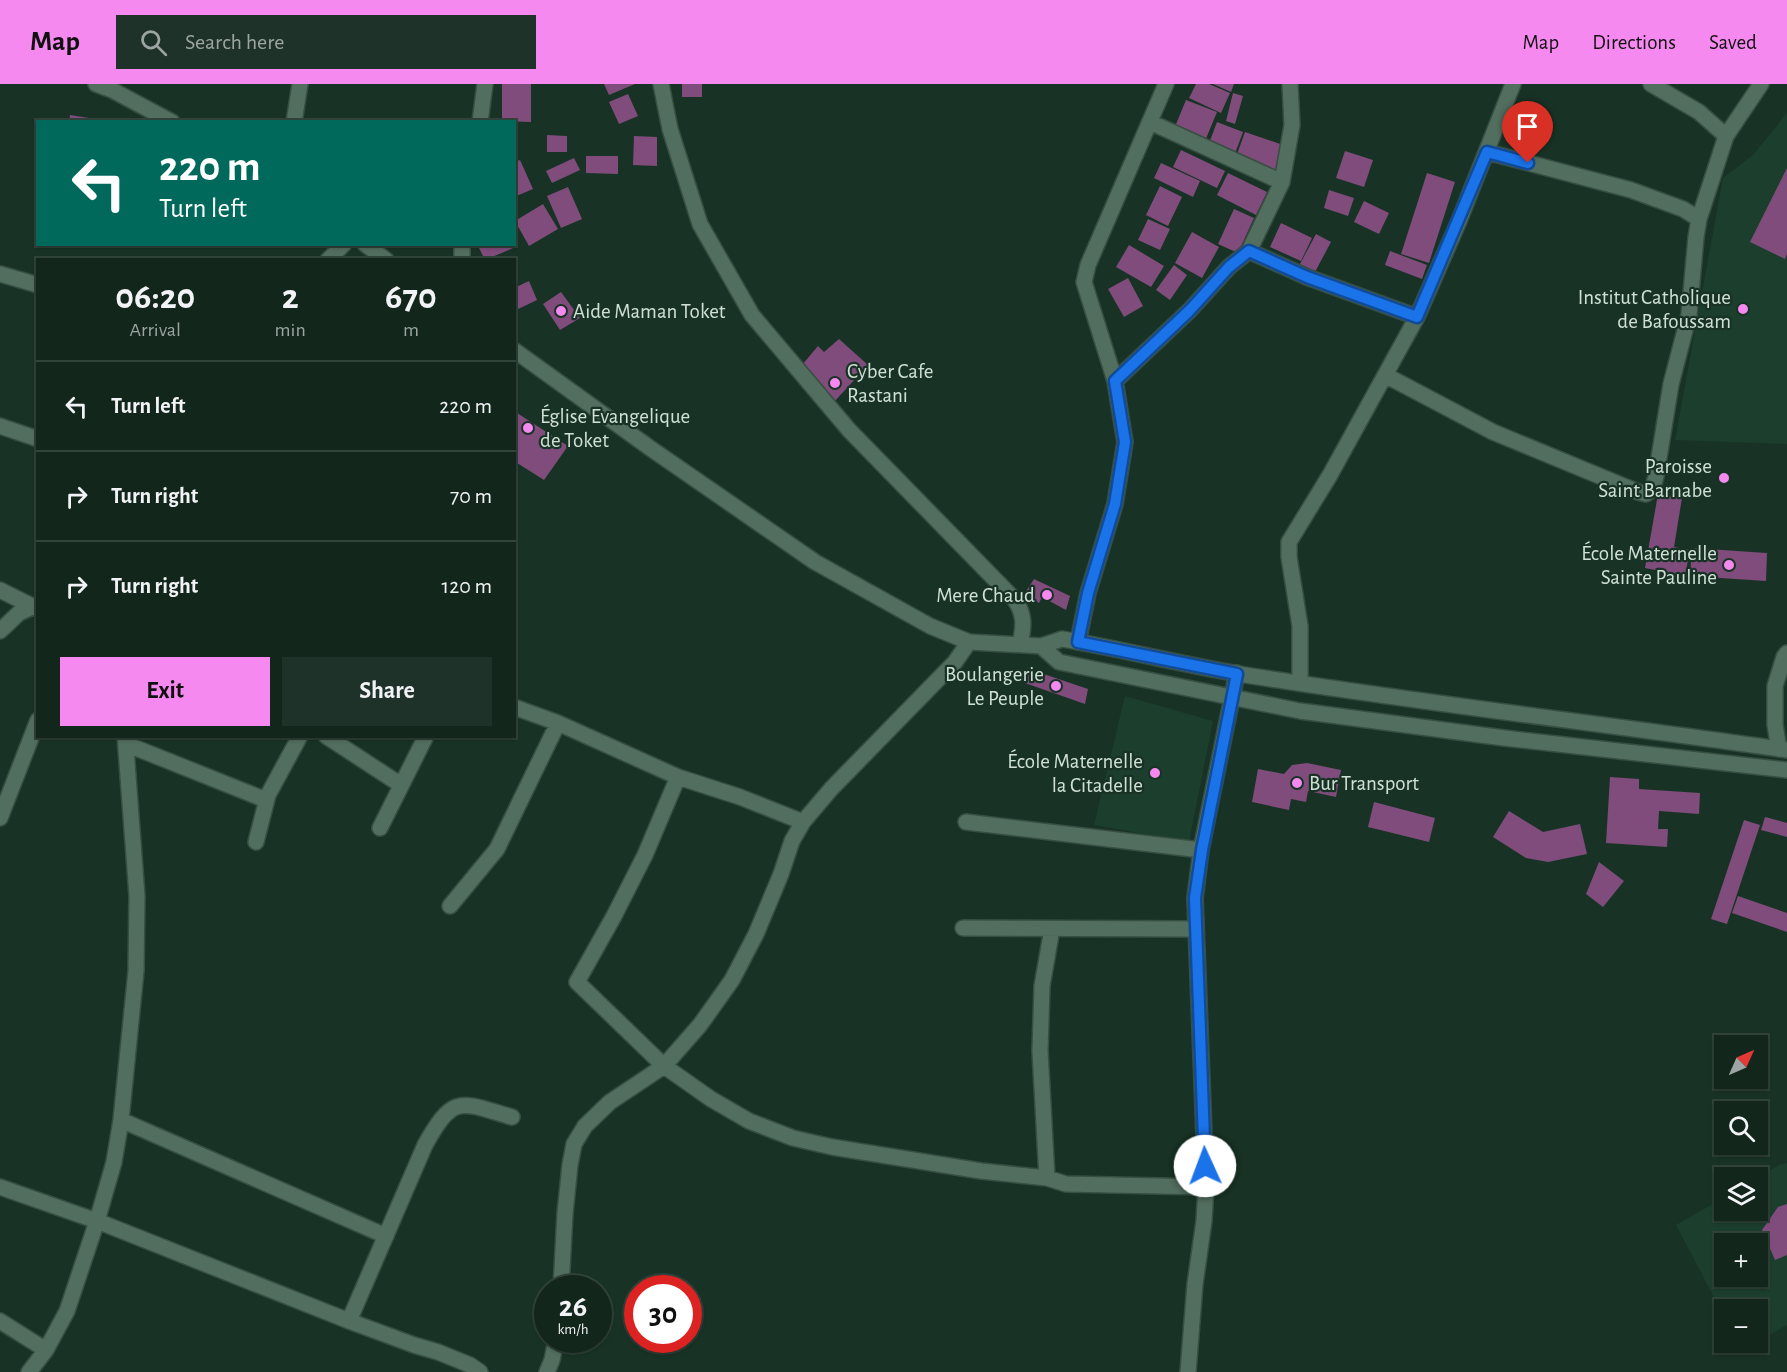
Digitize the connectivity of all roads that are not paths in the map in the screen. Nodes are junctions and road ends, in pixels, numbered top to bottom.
1 (96, 84) edge
2 (300, 84) edge
3 (485, 84) edge
4 (661, 84) edge
5 (1166, 84) edge
6 (1290, 84) edge
7 (1513, 84) edge
8 (1651, 84) edge
9 (1761, 84) edge
10 (168, 120) edge
11 (294, 120) edge
12 (480, 120) edge
13 (1150, 122) junction
14 (1726, 136) junction
15 (1487, 152) junction
16 (1282, 182) junction
17 (1699, 219) junction
18 (342, 246) edge
19 (368, 246) edge
20 (1249, 251) junction
21 (330, 258) edge
22 (383, 258) edge
23 (0, 274) edge
24 (36, 284) edge
25 (1417, 317) junction
26 (516, 351) edge
27 (1385, 375) junction
28 (1115, 381) junction
29 (0, 426) edge
30 (36, 438) edge
31 (0, 590) edge
32 (35, 608) edge
33 (0, 631) edge
34 (969, 642) junction
35 (1078, 642) junction
36 (1020, 644) junction
37 (1041, 646) junction
38 (1787, 653) edge
39 (1237, 674) junction
40 (1300, 682) junction
41 (1234, 697) junction
42 (516, 708) edge
43 (558, 723) junction
44 (36, 725) edge
45 (299, 738) edge
46 (329, 738) edge
47 (425, 738) edge
48 (126, 740) edge
49 (1783, 750) edge
50 (1787, 770) edge
51 (678, 777) junction
52 (401, 785) junction
53 (266, 800) junction
54 (0, 818) edge
55 (803, 822) junction
56 (966, 822) dead end
57 (380, 828) dead end
58 (256, 842) dead end
59 (1202, 850) junction
60 (450, 906) dead end
61 (963, 928) dead end
62 (1052, 929) junction
63 (1195, 929) junction
64 (663, 1066) junction
65 (512, 1117) dead end
66 (121, 1120) junction
67 (1047, 1179) junction
68 (0, 1187) edge
69 (1206, 1187) junction
70 (97, 1221) junction
71 (386, 1236) junction
72 (562, 1275) edge
73 (0, 1321) edge
74 (349, 1321) junction
75 (46, 1350) junction
76 (553, 1353) edge
77 (29, 1372) edge
78 (480, 1372) edge
79 (547, 1372) edge
80 (1188, 1372) edge

1 - 10 street
2 - 11 street
3 - 12 street
4 - 36 street
5 - 13 street
6 - 16 street
7 - 15 street
8 - 14 street
9 - 14 street
13 - 16 street
13 - 28 street
14 - 17 street
15 - 17 street
15 - 25 street
16 - 20 street
17 - 27 street
18 - 21 street
19 - 22 street
20 - 25 street
20 - 28 street
23 - 24 street
25 - 27 street
26 - 34 street
27 - 40 street
28 - 35 street
29 - 30 street
31 - 32 street
32 - 33 street
34 - 36 street
34 - 55 street
35 - 37 street
35 - 39 street
36 - 37 street
37 - 41 street
38 - 49 street
39 - 40 street
39 - 41 street
40 - 49 street
41 - 50 street
41 - 59 street
42 - 43 street
43 - 51 street
43 - 60 street
44 - 54 street
45 - 53 street
46 - 52 street
47 - 52 street
48 - 53 street
48 - 66 street
51 - 55 street
51 - 64 street
52 - 57 street
53 - 58 street
55 - 64 street
56 - 59 street
59 - 63 street
61 - 62 street
62 - 63 street
62 - 67 street
63 - 69 street
64 - 67 street
64 - 72 street
65 - 71 street
66 - 70 street
66 - 71 street
67 - 69 street
68 - 70 street
69 - 80 street
70 - 74 street
70 - 75 street
71 - 74 street
73 - 75 street
74 - 78 street
75 - 77 street
76 - 79 street

